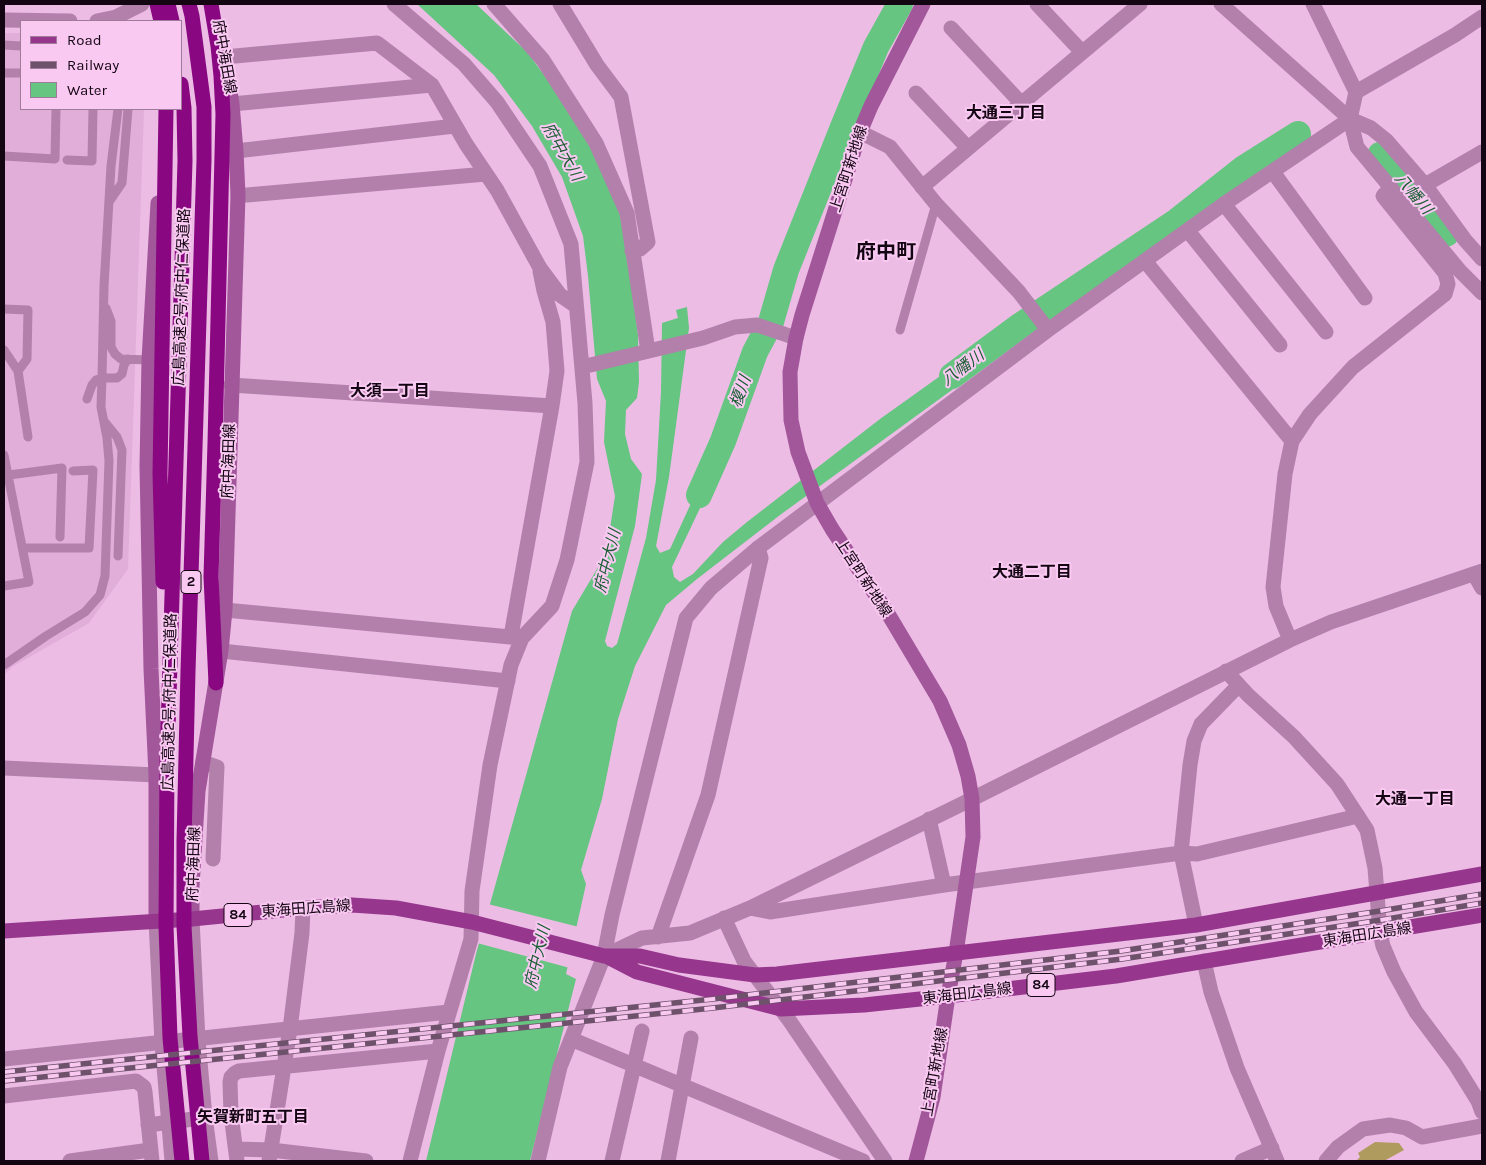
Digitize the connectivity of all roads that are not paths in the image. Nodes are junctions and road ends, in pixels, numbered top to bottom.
1 (142, 4) edge
2 (153, 4) edge
3 (157, 4) edge
4 (168, 4) edge
5 (189, 4) edge
6 (212, 4) edge
7 (394, 4) edge
8 (494, 4) edge
9 (560, 4) edge
10 (923, 4) edge
11 (1037, 4) edge
12 (1140, 4) edge
13 (1221, 4) edge
14 (1313, 4) edge
15 (1482, 17) edge
16 (4, 20) edge
17 (20, 20) edge
18 (102, 20) edge
19 (159, 20) edge
20 (159, 20) edge
21 (172, 20) edge
22 (951, 28) dead end
23 (4, 45) edge
24 (20, 46) edge
25 (1082, 52) junction
26 (224, 57) junction
27 (4, 73) edge
28 (20, 73) edge
29 (432, 86) junction
30 (182, 92) edge
31 (1356, 92) junction
32 (916, 93) dead end
33 (1021, 103) junction
34 (232, 104) junction
35 (56, 110) edge
36 (93, 110) edge
37 (118, 110) edge
38 (128, 110) edge
39 (162, 110) edge
40 (166, 110) edge
41 (1350, 119) junction
42 (456, 126) junction
43 (860, 132) junction
44 (968, 148) junction
45 (236, 151) junction
46 (1482, 152) edge
47 (4, 156) edge
48 (67, 160) dead end
49 (1273, 172) junction
50 (486, 174) junction
51 (1424, 185) junction
52 (922, 187) junction
53 (1391, 187) junction
54 (238, 195) junction
55 (109, 203) junction
56 (936, 204) junction
57 (1224, 204) junction
58 (1188, 230) junction
59 (632, 251) junction
60 (1482, 259) edge
61 (1145, 261) junction
62 (1482, 264) edge
63 (540, 268) junction
64 (1460, 271) junction
65 (1482, 293) edge
66 (1366, 298) dead end
67 (104, 303) junction
68 (576, 306) junction
69 (4, 310) edge
70 (900, 330) dead end
71 (1048, 330) junction
72 (1326, 332) dead end
73 (796, 338) junction
74 (1280, 345) dead end
75 (4, 350) edge
76 (644, 351) junction
77 (128, 359) junction
78 (149, 360) junction
79 (587, 366) junction
80 (18, 371) junction
81 (102, 378) junction
82 (231, 385) junction
83 (87, 400) dead end
84 (552, 406) junction
85 (103, 421) junction
86 (28, 437) dead end
87 (1292, 441) junction
88 (4, 455) edge
89 (73, 471) dead end
90 (9, 475) junction
91 (815, 498) junction
92 (60, 537) dead end
93 (23, 548) junction
94 (758, 548) junction
95 (118, 556) dead end
96 (1478, 572) edge
97 (4, 586) edge
98 (1482, 588) edge
99 (225, 610) junction
100 (517, 637) junction
101 (1290, 640) junction
102 (221, 651) junction
103 (4, 665) edge
104 (1226, 671) junction
105 (508, 681) junction
106 (216, 683) junction
107 (1239, 686) junction
108 (203, 762) junction
109 (4, 768) edge
110 (156, 775) junction
111 (972, 799) junction
112 (1358, 816) junction
113 (929, 819) junction
114 (1181, 853) junction
115 (213, 859) dead end
116 (1482, 874) edge
117 (966, 883) junction
118 (944, 885) junction
119 (1376, 893) junction
120 (303, 908) junction
121 (750, 908) junction
122 (1482, 915) edge
123 (724, 918) junction
124 (192, 919) junction
125 (156, 921) junction
126 (476, 923) junction
127 (1191, 929) junction
128 (4, 931) edge
129 (1380, 933) junction
130 (658, 936) junction
131 (956, 953) junction
132 (604, 956) junction
133 (1204, 961) junction
134 (755, 975) junction
135 (948, 996) junction
136 (781, 1009) junction
137 (449, 1012) junction
138 (290, 1029) junction
139 (642, 1031) dead end
140 (691, 1038) dead end
141 (198, 1040) junction
142 (571, 1040) junction
143 (162, 1043) junction
144 (438, 1051) junction
145 (4, 1059) edge
146 (635, 1066) junction
147 (283, 1067) junction
148 (681, 1086) junction
149 (4, 1096) edge
150 (1482, 1112) edge
151 (231, 1114) junction
152 (205, 1117) junction
153 (168, 1122) junction
154 (148, 1125) junction
155 (1482, 1126) edge
156 (236, 1155) edge
157 (270, 1155) edge
158 (1274, 1155) edge
159 (151, 1156) edge
160 (70, 1161) edge
161 (172, 1161) edge
162 (182, 1161) edge
163 (202, 1161) edge
164 (211, 1161) edge
165 (366, 1161) edge
166 (410, 1161) edge
167 (538, 1161) edge
168 (612, 1161) edge
169 (668, 1161) edge
170 (863, 1161) edge
171 (885, 1161) edge
172 (916, 1161) edge
173 (1242, 1161) edge
174 (1326, 1161) edge

1 - 18 street
2 - 19 main road
3 - 20 highway
4 - 21 highway
5 - 163 highway, 広島高速2号;府中仁保道路 / 2
6 - 26 main road, 府中海田線
6 - 106 highway
7 - 68 street
8 - 59 street
9 - 59 street
10 - 43 main road, 上宮町新地線
11 - 25 street
12 - 25 street
13 - 41 street
14 - 31 street
15 - 31 street
16 - 17 street
22 - 33 street
23 - 24 lane
25 - 33 street
26 - 29 street
26 - 34 main road, 府中海田線
27 - 28 lane
29 - 34 street
29 - 42 street
30 - 162 highway, 広島高速2号;府中仁保道路 / 2
31 - 41 street
32 - 44 street
33 - 44 street
34 - 45 main road, 府中海田線
35 - 47 lane
36 - 48 lane
37 - 55 lane
38 - 55 lane
39 - 78 main road
40 - 110 highway
41 - 49 street
41 - 51 street
41 - 53 street
42 - 45 street
42 - 50 street
43 - 52 street
43 - 73 main road, 上宮町新地線
44 - 52 street
45 - 54 main road, 府中海田線
46 - 51 street
49 - 57 street
49 - 66 street
50 - 54 street
50 - 63 street
51 - 60 street
52 - 56 street
53 - 64 street
53 - 87 street
54 - 82 main road, 府中海田線
55 - 67 lane
56 - 70 lane
56 - 71 street
57 - 58 street
57 - 72 street
58 - 61 street
58 - 74 street
59 - 76 street
61 - 71 street
61 - 87 street
62 - 64 street
63 - 68 street
63 - 84 street
64 - 65 street
67 - 77 lane
67 - 81 lane
68 - 79 street
69 - 80 lane
71 - 91 street
73 - 76 street
73 - 91 main road, 上宮町新地線
75 - 80 lane
76 - 79 street
77 - 78 lane
77 - 81 lane
78 - 110 main road
79 - 100 street
80 - 86 lane
81 - 83 lane
81 - 85 lane
82 - 84 street
82 - 99 main road, 府中海田線
84 - 100 street
85 - 95 lane
85 - 103 lane
87 - 101 street
88 - 90 lane
89 - 93 lane
90 - 92 lane
90 - 93 lane
91 - 94 street
91 - 111 main road, 上宮町新地線
93 - 97 lane
94 - 130 street
94 - 132 street
96 - 98 street
96 - 101 street
99 - 100 street
99 - 102 main road, 府中海田線
100 - 105 street
101 - 104 street
102 - 105 street
102 - 106 main road, 府中海田線
104 - 107 street
104 - 111 street
105 - 126 street
106 - 108 main road, 府中海田線
107 - 112 street
107 - 114 street
108 - 115 street
108 - 124 main road, 府中海田線
109 - 110 street
110 - 125 main road
111 - 113 street
111 - 117 main road, 上宮町新地線
112 - 114 street
112 - 119 street
113 - 118 street
113 - 121 street
114 - 117 street
114 - 127 street
116 - 119 main road, 東海田広島線 / 84
117 - 118 street
117 - 131 main road, 上宮町新地線
118 - 121 street
119 - 127 main road, 東海田広島線 / 84
119 - 129 street
120 - 124 main road, 東海田広島線 / 84
120 - 126 main road, 東海田広島線 / 84
120 - 138 street
121 - 123 street
122 - 129 main road, 東海田広島線 / 84
123 - 130 street
123 - 134 street
124 - 125 main road, 東海田広島線 / 84
124 - 141 street
125 - 128 main road, 東海田広島線 / 84
125 - 143 street
126 - 132 main road, 東海田広島線 / 84
126 - 137 street
127 - 131 main road, 東海田広島線 / 84
129 - 133 main road, 東海田広島線 / 84
129 - 150 street
130 - 132 street
131 - 134 main road, 東海田広島線 / 84
131 - 135 main road, 上宮町新地線
132 - 134 main road, 東海田広島線 / 84
132 - 136 main road, 東海田広島線 / 84
132 - 142 street
133 - 135 main road, 東海田広島線 / 84
133 - 158 street
134 - 136 street
135 - 136 main road, 東海田広島線 / 84
135 - 172 main road, 上宮町新地線
136 - 171 street
137 - 138 street
137 - 144 street
138 - 141 street
138 - 147 street
139 - 146 street
140 - 148 street
141 - 143 street
141 - 152 street
142 - 146 street
142 - 167 street
143 - 145 street
143 - 153 street
144 - 147 street
144 - 166 street
146 - 148 street
146 - 168 street
147 - 151 street
147 - 157 street
148 - 169 street
148 - 170 street
149 - 154 street
151 - 152 street
151 - 156 street
152 - 153 street
152 - 164 street
153 - 154 street
153 - 161 street
154 - 159 street
155 - 174 street
156 - 157 street
157 - 165 street
158 - 173 street
159 - 160 street

